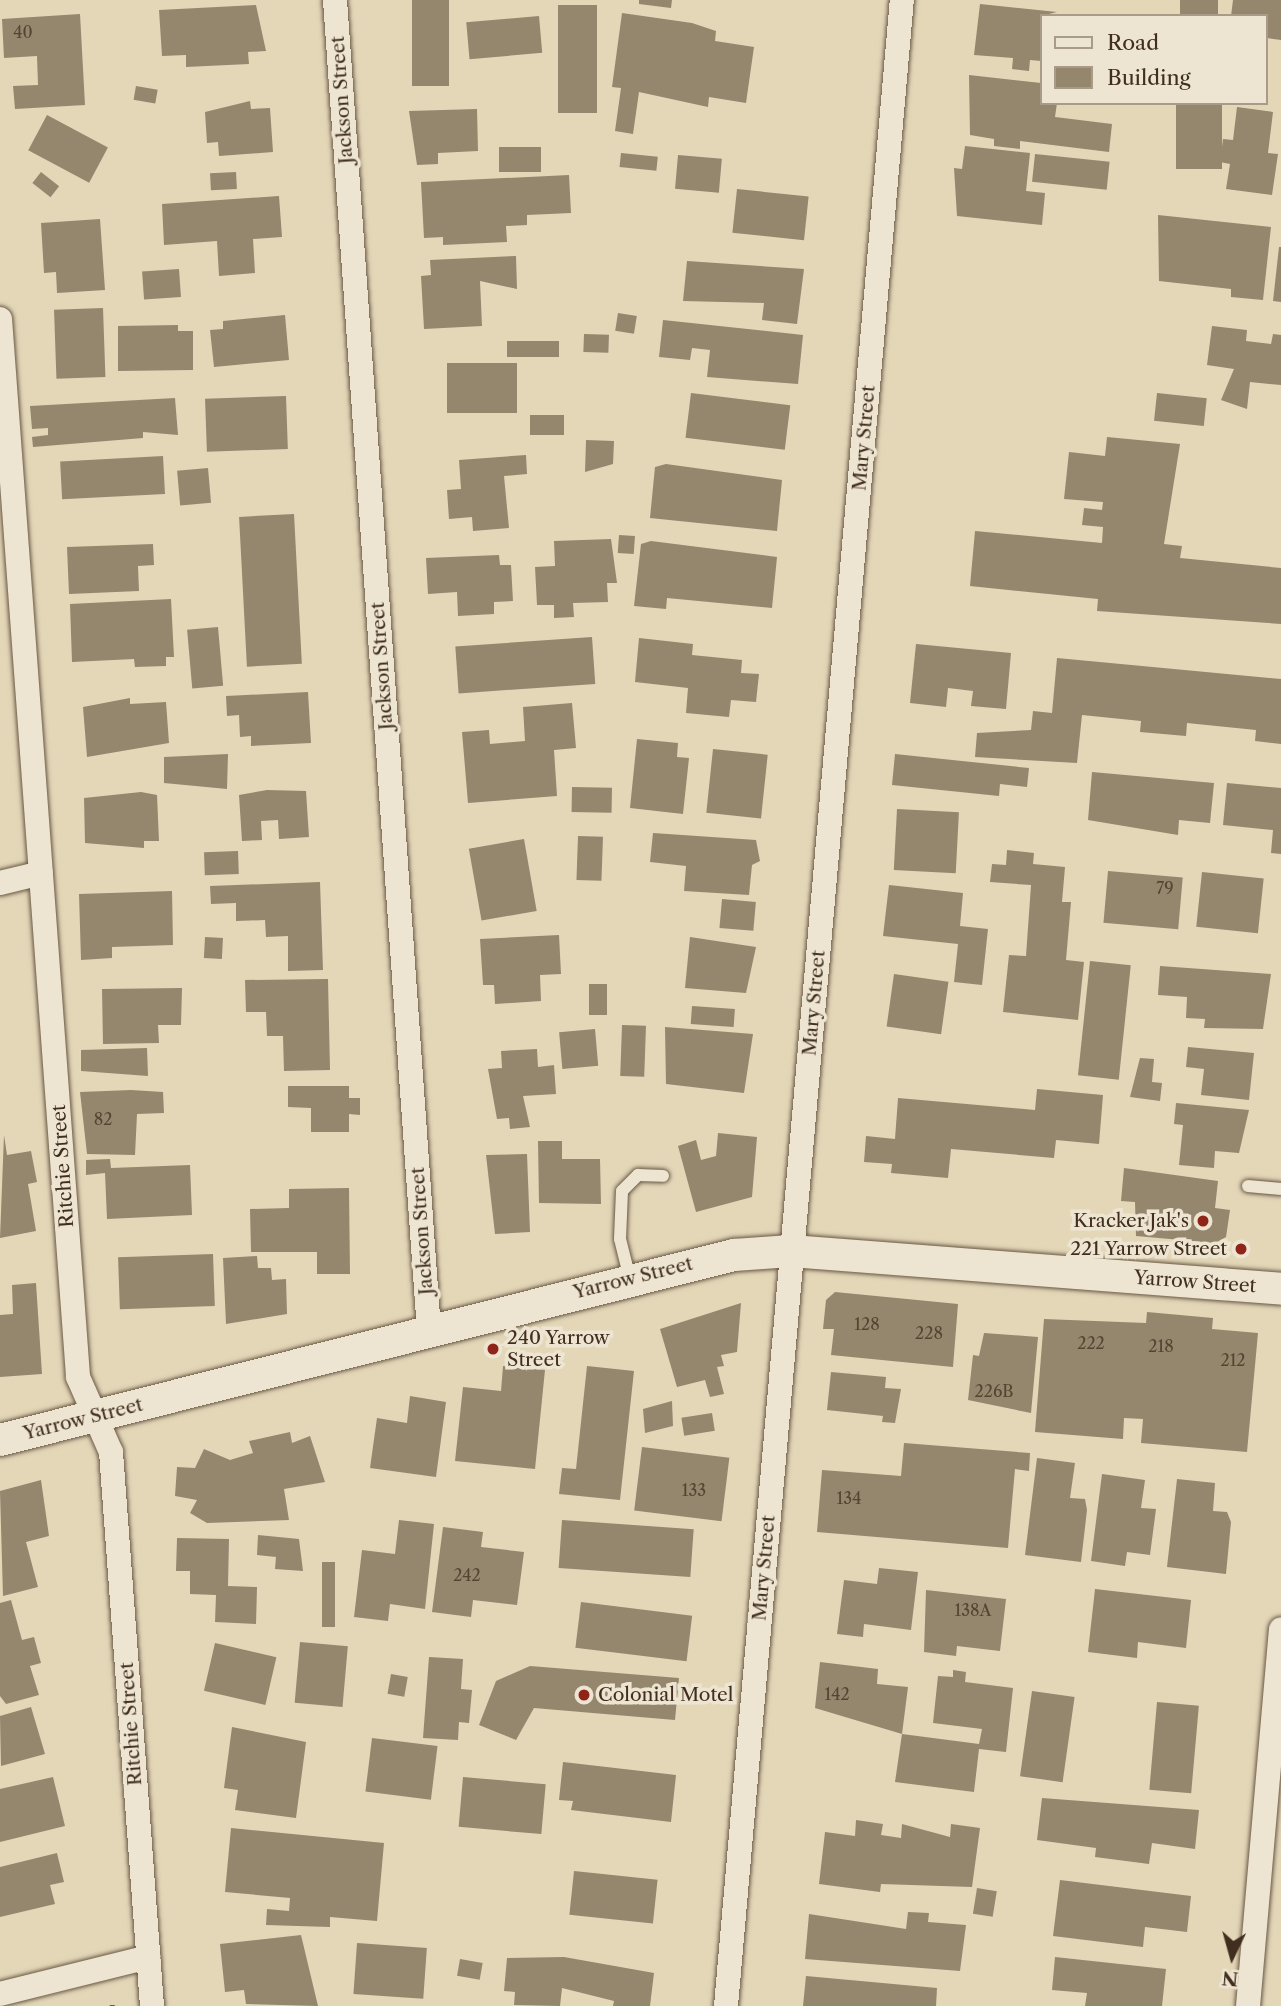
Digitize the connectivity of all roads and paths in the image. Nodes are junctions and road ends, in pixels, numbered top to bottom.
1 (335, 0) edge
2 (902, 0) edge
3 (0, 319) edge
4 (0, 331) edge
5 (41, 873) junction
6 (0, 883) edge
7 (663, 1176) dead end
8 (1248, 1186) dead end
9 (1281, 1189) edge
10 (791, 1251) junction
11 (630, 1279) junction
12 (1281, 1289) edge
13 (429, 1331) junction
14 (95, 1416) junction
15 (0, 1440) edge
16 (1281, 1629) edge
17 (148, 1957) junction
18 (0, 1994) edge
19 (152, 2006) edge
20 (726, 2006) edge
21 (1248, 2006) edge

1 - 13 street, Jackson Street
2 - 10 street, Mary Street
3 - 4 street, Ritchie Street
4 - 5 street, Ritchie Street
5 - 6 street
5 - 14 street, Ritchie Street
7 - 11 lane
8 - 9 lane
10 - 11 street, Yarrow Street
10 - 12 street, Yarrow Street
10 - 20 street, Mary Street
11 - 13 street, Yarrow Street
13 - 14 street, Yarrow Street
14 - 15 street, Yarrow Street
14 - 17 street, Ritchie Street
16 - 21 street
17 - 18 street
17 - 19 street, Ritchie Street

